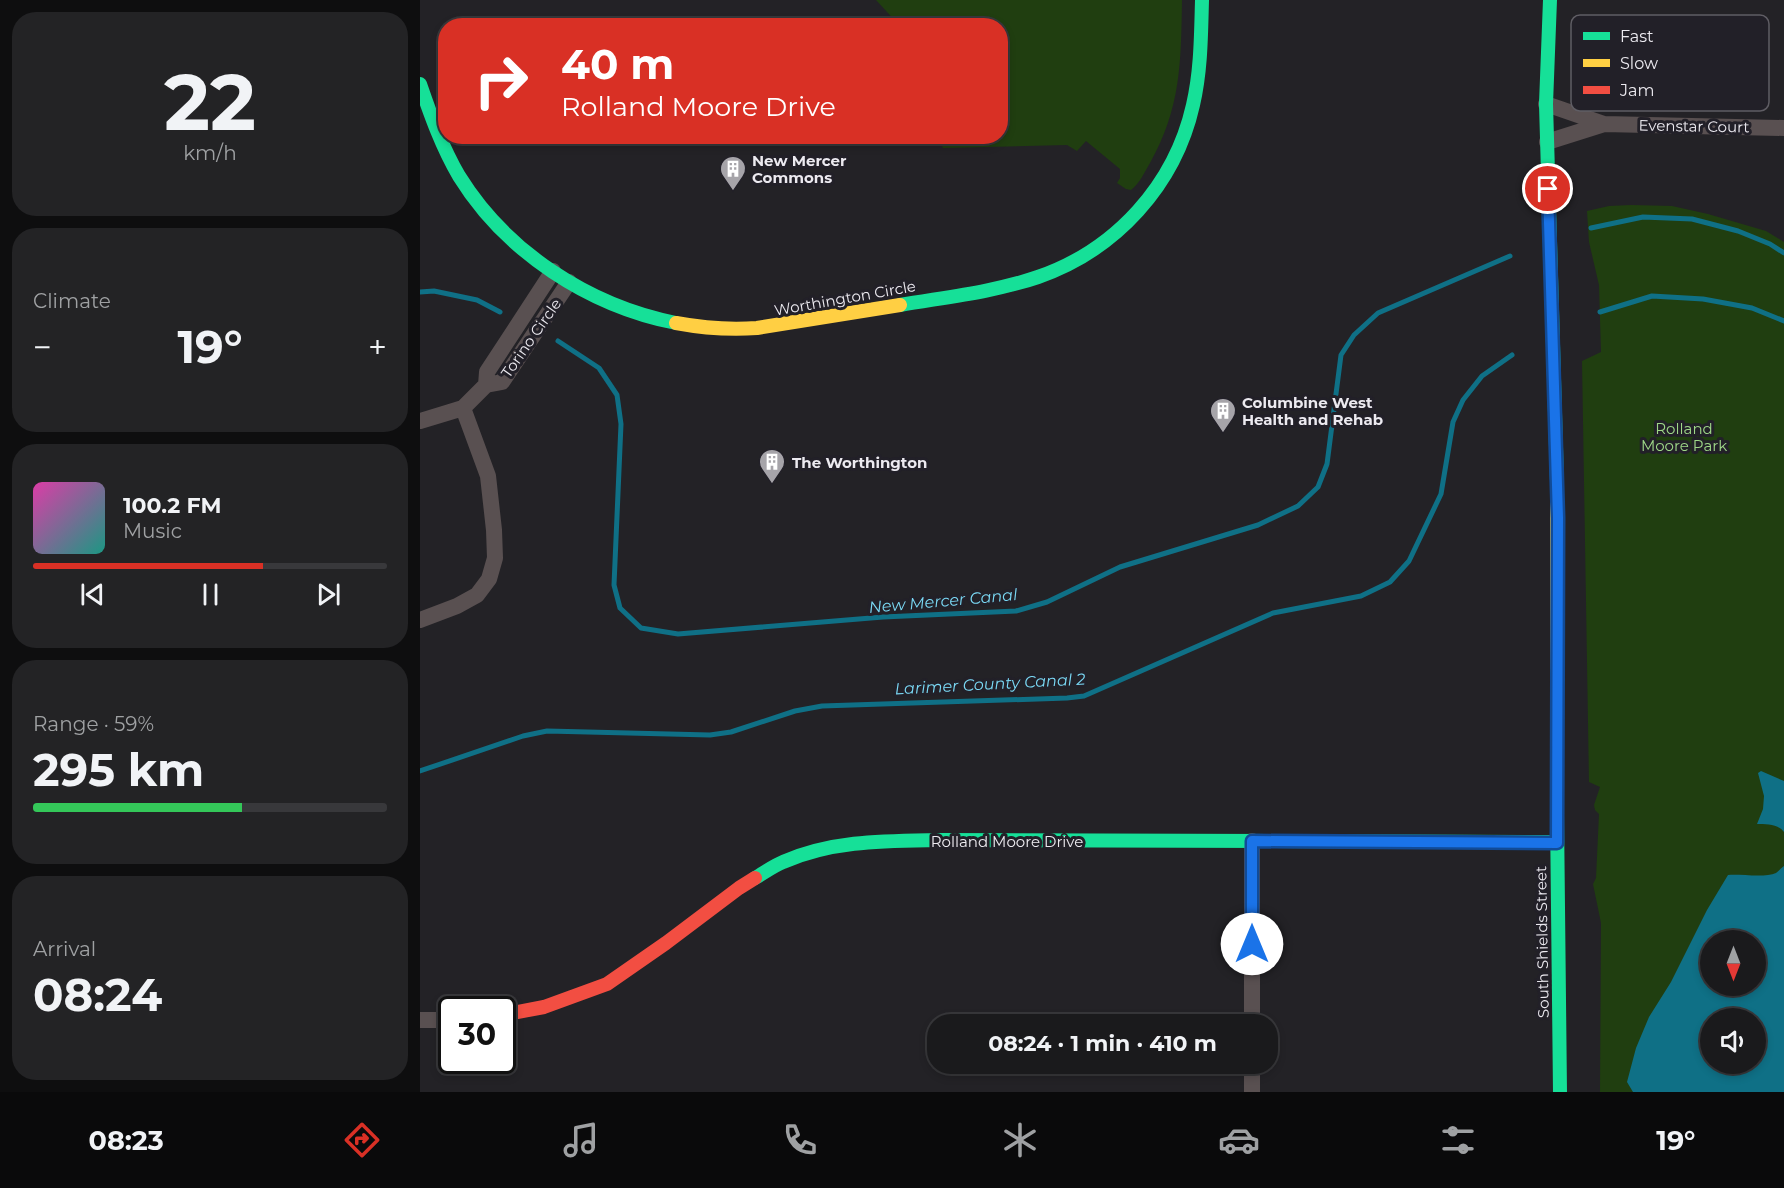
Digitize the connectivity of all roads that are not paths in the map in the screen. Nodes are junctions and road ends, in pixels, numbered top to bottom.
1 (1202, 0) edge
2 (1550, 0) edge
3 (420, 84) edge
4 (1546, 104) junction
5 (1604, 124) junction
6 (1784, 128) edge
7 (438, 134) edge
8 (1547, 142) junction
9 (442, 144) edge
10 (553, 271) junction
11 (570, 282) junction
12 (486, 385) junction
13 (463, 408) junction
14 (420, 420) edge
15 (420, 620) edge
16 (1252, 841) junction
17 (1557, 843) junction
18 (516, 1012) edge
19 (1252, 1014) edge
20 (420, 1020) edge
21 (438, 1020) edge
22 (1252, 1074) edge
23 (1252, 1092) edge
24 (1560, 1092) edge

1 - 11 street, Worthington Circle
2 - 4 street, South Shields Street
3 - 7 street, Worthington Circle
4 - 5 street, Evenstar Court
4 - 8 street, South Shields Street
5 - 6 street, Evenstar Court
5 - 8 street, Evenstar Court
8 - 17 street, South Shields Street
9 - 10 street, Worthington Circle
10 - 11 street, Worthington Circle
10 - 12 street, Torino Circle
11 - 12 street, Torino Circle
12 - 13 street, Torino Circle
13 - 14 street, Torino Circle
13 - 15 street
16 - 17 street, Rolland Moore Drive
16 - 18 street, Rolland Moore Drive
16 - 19 street
17 - 24 street, South Shields Street
20 - 21 street
22 - 23 street

